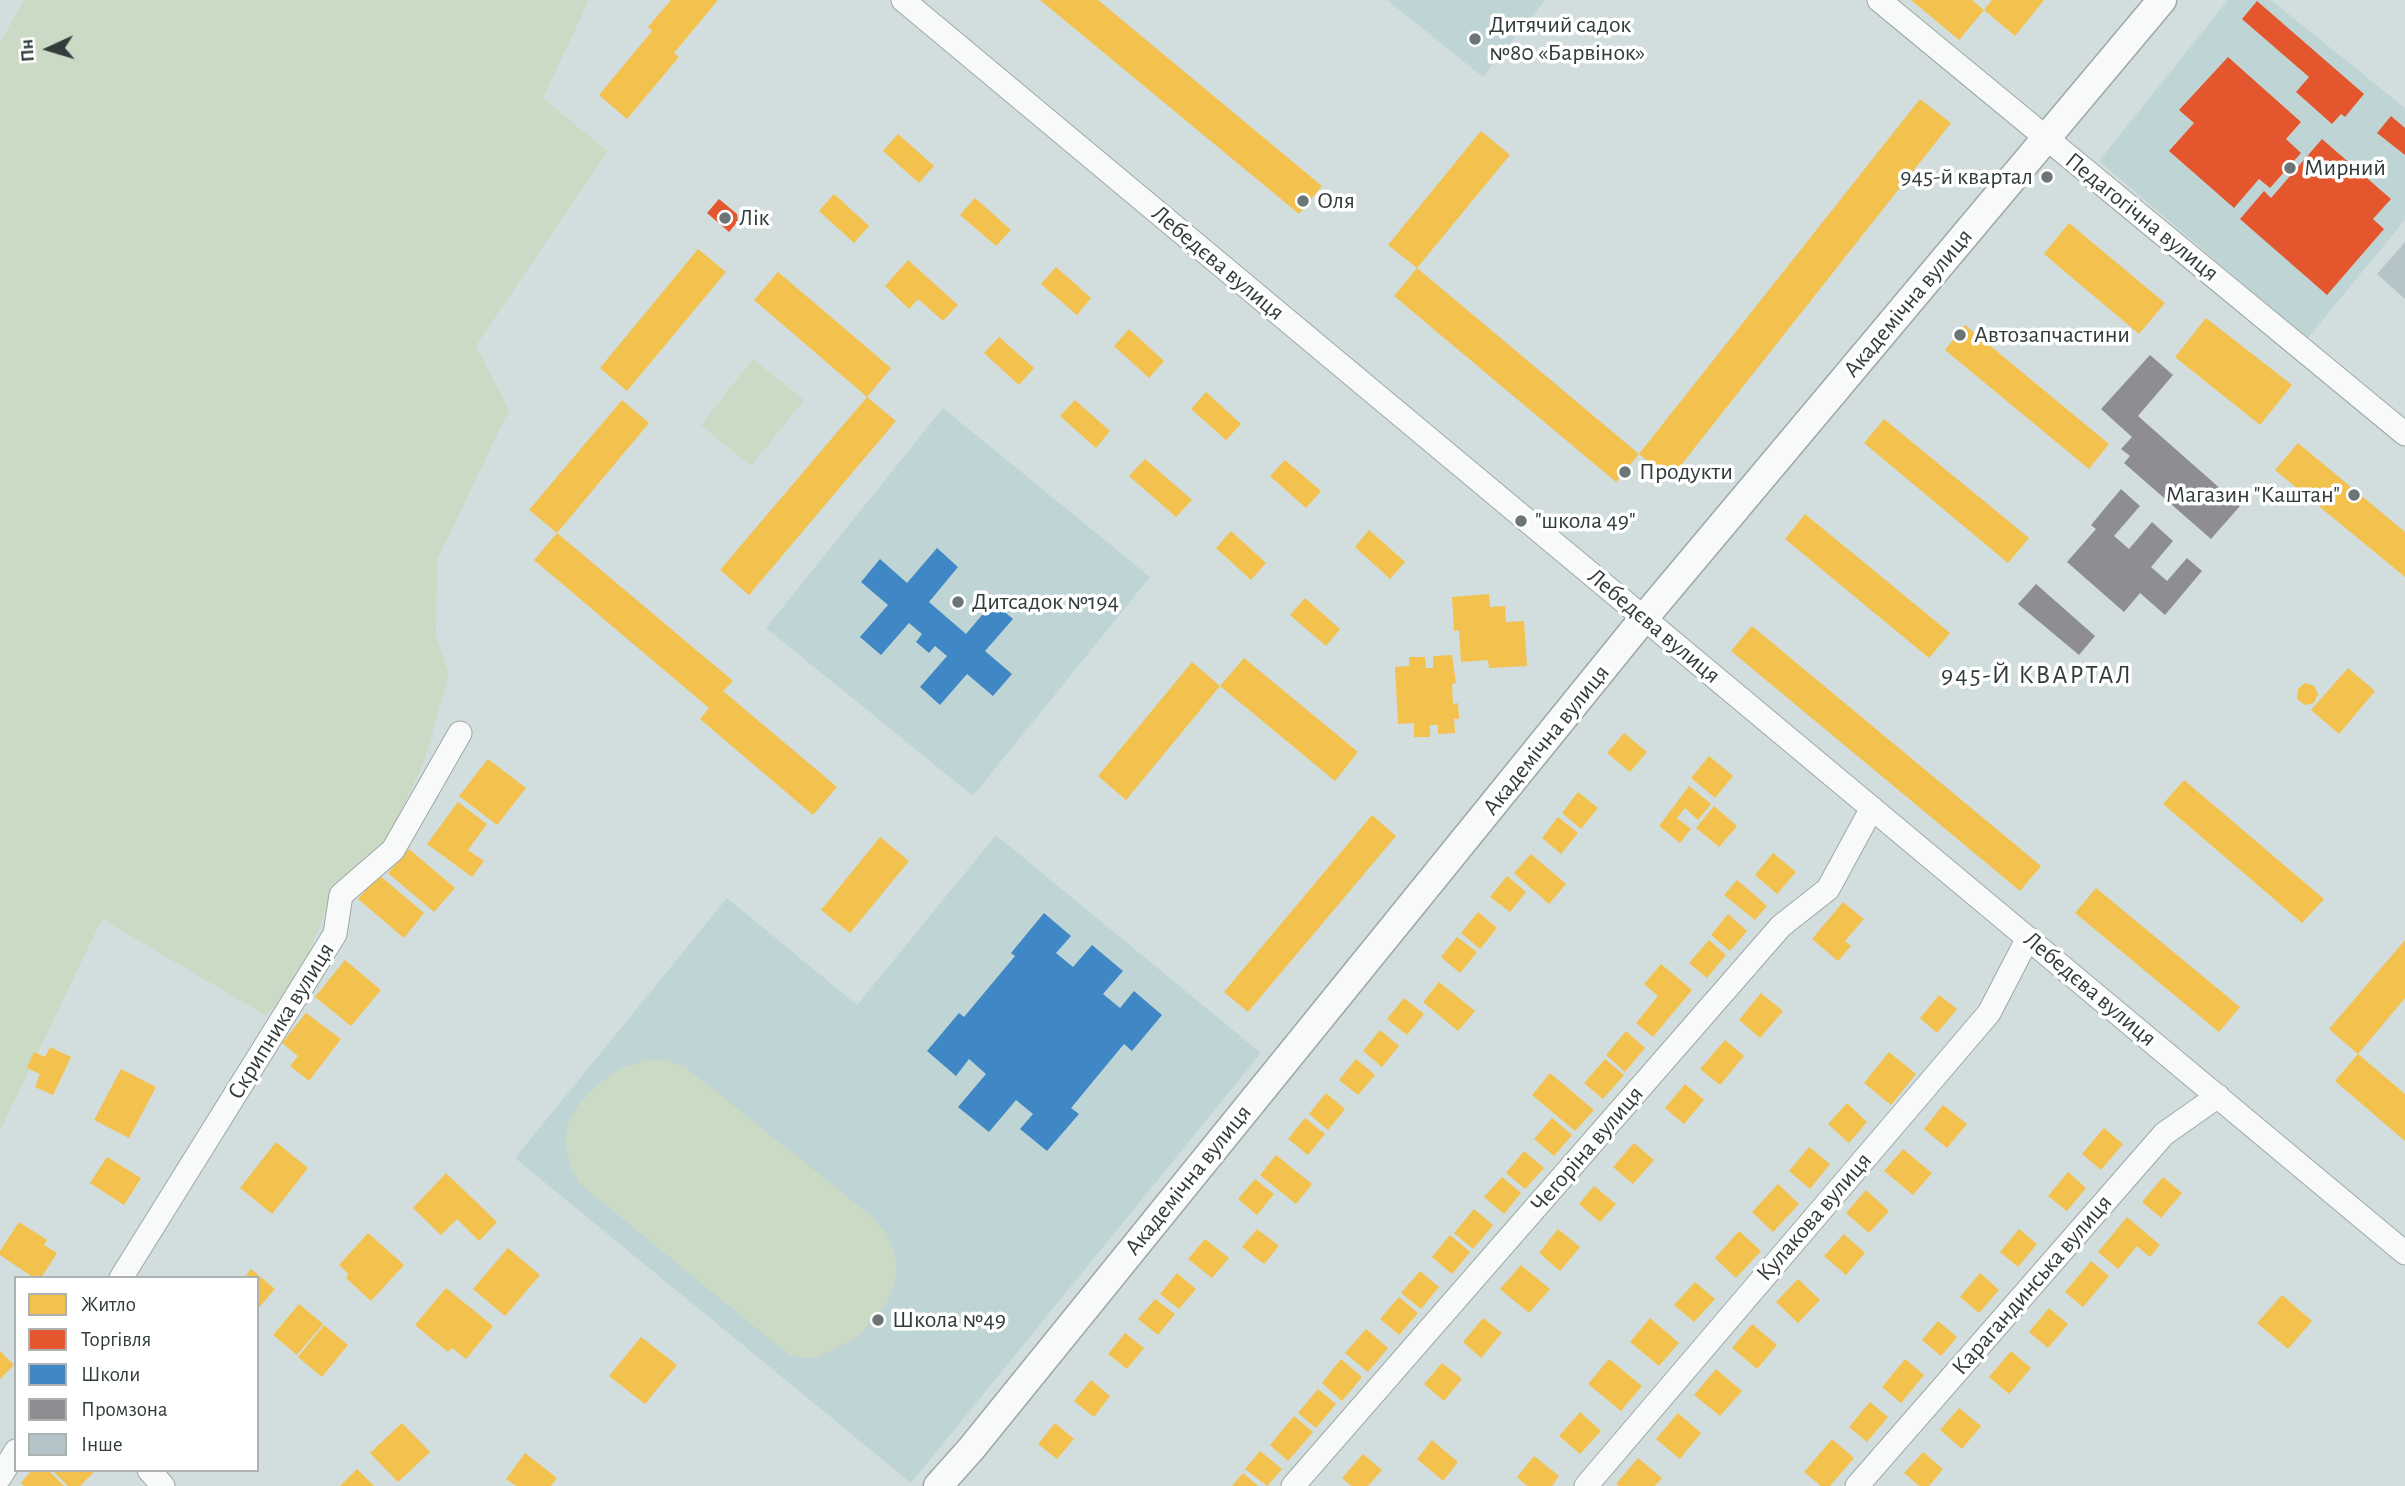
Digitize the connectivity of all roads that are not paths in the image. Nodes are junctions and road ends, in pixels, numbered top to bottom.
1 (903, 0) edge
2 (1879, 0) edge
3 (2162, 0) edge
4 (2046, 138) junction
5 (2405, 434) edge
6 (1644, 618) junction
7 (460, 733) dead end
8 (1872, 808) junction
9 (2028, 938) junction
10 (2218, 1096) junction
11 (2405, 1253) edge
12 (122, 1276) edge
13 (14, 1454) edge
14 (151, 1472) edge
15 (0, 1477) edge
16 (163, 1486) edge
17 (938, 1486) edge
18 (1293, 1486) edge
19 (1586, 1486) edge
20 (1857, 1486) edge

1 - 6 street, Лебедєва вулиця
2 - 4 street, Педагогічна вулиця
3 - 4 main road, Академічна вулиця
4 - 5 street, Педагогічна вулиця
4 - 6 main road, Академічна вулиця
6 - 8 street, Лебедєва вулиця
6 - 17 main road, Академічна вулиця
7 - 12 street, Скрипника вулиця
8 - 9 street, Лебедєва вулиця
8 - 18 street, Чегоріна вулиця
9 - 10 street, Лебедєва вулиця
9 - 19 street, Кулакова вулиця
10 - 11 street, Лебедєва вулиця
10 - 20 street, Карагандинська вулиця
13 - 15 street
14 - 16 street

